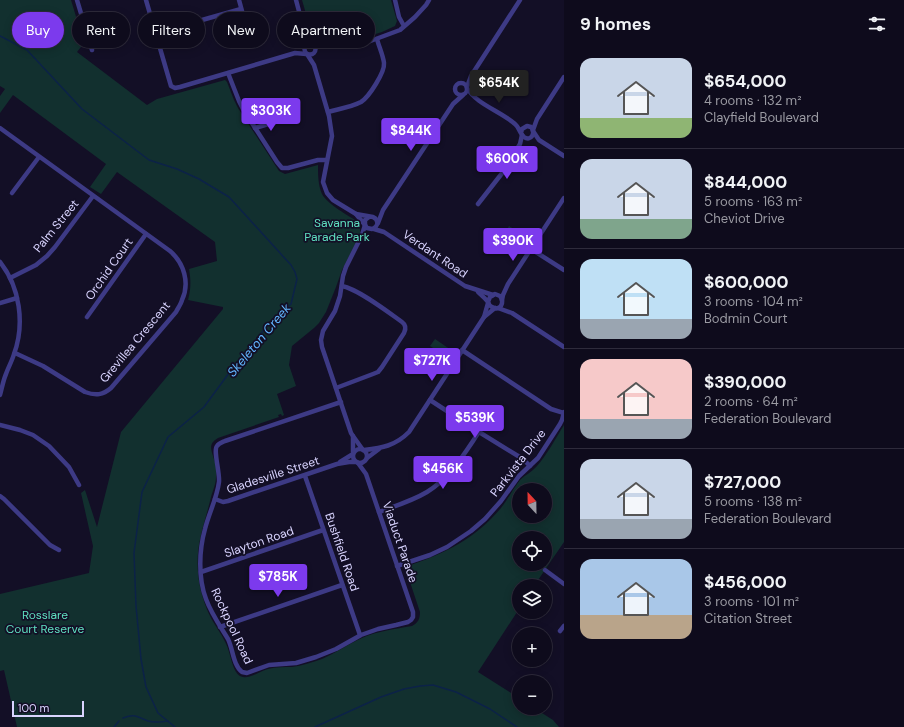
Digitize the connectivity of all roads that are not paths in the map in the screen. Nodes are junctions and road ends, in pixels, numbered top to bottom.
1 (77, 0) edge
2 (146, 0) edge
3 (239, 0) edge
4 (296, 0) edge
5 (395, 0) edge
6 (430, 0) edge
7 (520, 0) edge
8 (241, 9) junction
9 (150, 12) edge
10 (242, 12) edge
11 (300, 12) edge
12 (205, 19) edge
13 (404, 26) junction
14 (376, 39) joint
15 (160, 48) edge
16 (302, 48) edge
17 (304, 48) edge
18 (320, 48) edge
19 (92, 50) dead end
20 (315, 51) junction
21 (295, 53) junction
22 (307, 54) junction
23 (314, 65) junction
24 (228, 74) junction
25 (471, 76) junction
26 (564, 77) edge
27 (459, 84) junction
28 (467, 88) junction
29 (456, 91) junction
30 (463, 95) junction
31 (474, 97) junction
32 (453, 104) junction
33 (328, 112) junction
34 (537, 119) junction
35 (282, 120) dead end
36 (516, 124) junction
37 (527, 126) junction
38 (0, 128) edge
39 (255, 128) junction
40 (533, 130) junction
41 (522, 134) junction
42 (529, 138) junction
43 (539, 140) junction
44 (520, 144) junction
45 (564, 156) edge
46 (39, 157) junction
47 (327, 160) junction
48 (12, 193) dead end
49 (93, 196) junction
50 (564, 198) edge
51 (478, 204) dead end
52 (383, 210) junction
53 (356, 214) junction
54 (370, 216) junction
55 (378, 223) junction
56 (365, 225) junction
57 (372, 229) junction
58 (384, 232) junction
59 (146, 234) junction
60 (362, 235) junction
61 (531, 249) junction
62 (0, 262) edge
63 (564, 270) edge
64 (10, 278) junction
65 (508, 284) junction
66 (342, 286) junction
67 (477, 290) junction
68 (494, 294) junction
69 (17, 298) junction
70 (502, 300) junction
71 (488, 302) junction
72 (0, 303) edge
73 (497, 308) junction
74 (512, 312) junction
75 (87, 317) dead end
76 (484, 317) junction
77 (564, 347) edge
78 (462, 350) junction
79 (15, 353) junction
80 (336, 388) junction
81 (0, 395) edge
82 (430, 400) junction
83 (341, 402) junction
84 (564, 413) edge
85 (0, 425) edge
86 (479, 432) junction
87 (353, 436) junction
88 (381, 448) junction
89 (363, 450) junction
90 (353, 453) junction
91 (366, 458) junction
92 (357, 463) junction
93 (337, 464) junction
94 (530, 466) junction
95 (366, 474) junction
96 (305, 476) junction
97 (79, 485) dead end
98 (0, 496) edge
99 (215, 499) junction
100 (379, 512) junction
101 (323, 530) junction
102 (60, 550) dead end
103 (398, 566) junction
104 (546, 571) edge
105 (201, 572) junction
106 (564, 584) edge
107 (342, 585) junction
108 (413, 618) joint
109 (564, 626) edge
110 (220, 627) junction
111 (560, 631) dead end
112 (360, 635) junction

1 - 19 street
2 - 9 street
3 - 8 street
4 - 11 street
5 - 13 street
6 - 13 street
7 - 25 street
8 - 10 street
8 - 12 street
13 - 14 street
14 - 33 street
15 - 24 street
16 - 21 street
17 - 22 street
18 - 20 street
20 - 22 street
20 - 23 street
21 - 22 street
21 - 24 street
22 - 23 street
23 - 33 street
24 - 39 street
25 - 27 street
25 - 28 street
26 - 34 street
27 - 28 street
27 - 29 street
28 - 30 street
28 - 31 street
29 - 30 street
29 - 32 street
30 - 31 street
30 - 32 street
31 - 36 street
32 - 52 street
33 - 47 street
34 - 37 street
34 - 40 street
35 - 39 street
36 - 37 street
36 - 41 street
37 - 40 street
37 - 41 street
38 - 46 street, Grevillea Crescent
39 - 47 street
40 - 42 street
40 - 43 street
41 - 42 street
41 - 44 street
42 - 43 street
42 - 44 street
43 - 45 street
44 - 51 street
46 - 48 street
46 - 49 street, Grevillea Crescent
47 - 53 street
49 - 59 street, Grevillea Crescent
49 - 64 street, Palm Street
50 - 61 street
52 - 54 street
52 - 55 street
53 - 54 street
53 - 56 street
54 - 55 street
54 - 56 street
55 - 57 street
55 - 58 street, Verdant Road
56 - 57 street
56 - 60 street
57 - 58 street, Verdant Road
57 - 60 street
58 - 67 street, Verdant Road
59 - 75 street, Orchid Court
59 - 79 street, Grevillea Crescent
60 - 66 street
61 - 63 street
61 - 65 street
62 - 64 street
64 - 69 street
65 - 68 street
65 - 70 street
66 - 80 street
66 - 80 street
67 - 68 street, Verdant Road
67 - 71 street, Verdant Road
68 - 70 street
68 - 71 street
69 - 72 street
69 - 79 street
70 - 73 street
70 - 74 street
71 - 73 street
71 - 76 street
73 - 74 street
73 - 76 street
74 - 77 street
76 - 78 street
78 - 82 street
78 - 84 street
79 - 81 street
80 - 83 street
82 - 86 street
82 - 88 street
83 - 87 street
83 - 99 street, Rockpool Road
84 - 94 street, Parkvista Drive
85 - 97 street
86 - 94 street
86 - 100 street
87 - 89 street
87 - 90 street
88 - 89 street
88 - 91 street
89 - 90 street
89 - 91 street
90 - 92 street
90 - 93 street, Gladesville Street
91 - 92 street
91 - 95 street, Viaduct Parade
92 - 93 street, Gladesville Street
92 - 95 street, Viaduct Parade
93 - 96 street, Gladesville Street
94 - 103 street, Parkvista Drive
95 - 100 street, Viaduct Parade
96 - 99 street, Gladesville Street
96 - 101 street, Bushfield Road
98 - 102 street
99 - 105 street, Rockpool Road
100 - 103 street, Viaduct Parade
101 - 105 street, Slayton Road
101 - 107 street, Bushfield Road
103 - 108 street, Viaduct Parade
104 - 106 street
105 - 110 street, Rockpool Road
107 - 110 street
107 - 112 street, Bushfield Road
108 - 112 street, Rockpool Road
109 - 111 street
110 - 112 street, Rockpool Road

